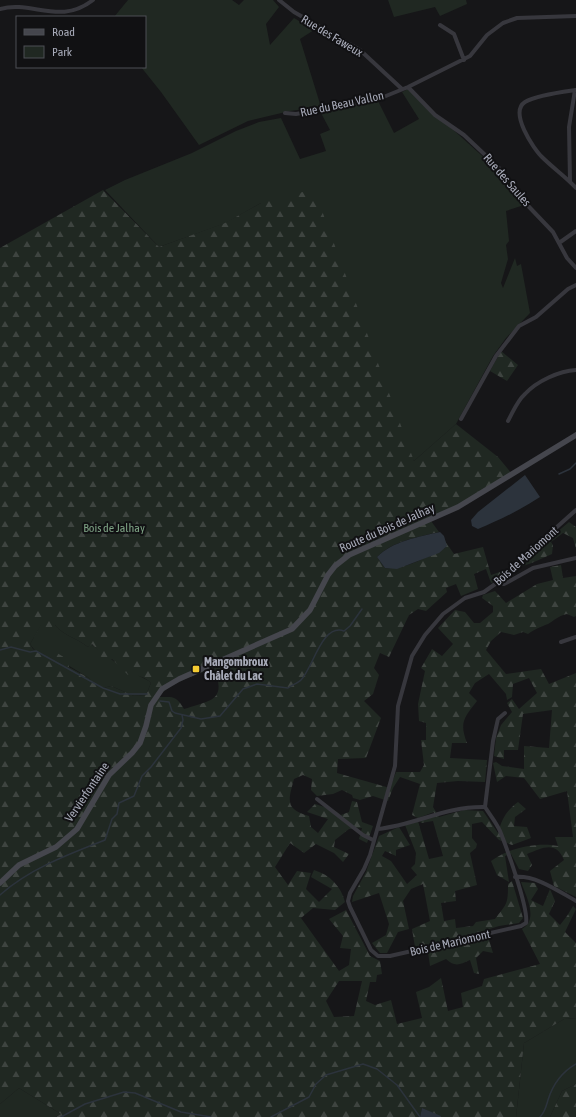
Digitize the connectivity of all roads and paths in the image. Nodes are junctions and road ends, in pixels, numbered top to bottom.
1 (93, 0) edge
2 (14, 1) dead end
3 (281, 1) edge
4 (50, 6) dead end
5 (0, 9) edge
6 (576, 16) edge
7 (440, 25) dead end
8 (464, 60) junction
9 (408, 88) junction
10 (402, 89) junction
11 (575, 90) edge
12 (285, 113) dead end
13 (570, 181) junction
14 (576, 188) edge
15 (576, 231) edge
16 (559, 243) junction
17 (576, 268) edge
18 (576, 285) edge
19 (576, 370) edge
20 (461, 419) dead end
21 (508, 421) dead end
22 (576, 435) edge
23 (576, 510) edge
24 (576, 558) edge
25 (498, 582) junction
26 (576, 636) edge
27 (561, 642) dead end
28 (162, 689) joint
29 (505, 713) dead end
30 (317, 800) dead end
31 (485, 807) junction
32 (378, 829) junction
33 (373, 840) junction
34 (515, 877) junction
35 (0, 882) edge
36 (576, 901) edge

1 - 4 street
2 - 5 street
3 - 10 street, Rue des Faweux
6 - 8 street, Rue du Beau Vallon
7 - 8 street
8 - 9 street, Rue du Beau Vallon
9 - 10 street, Rue du Beau Vallon
9 - 16 street, Rue des Saules
10 - 12 street, Rue du Beau Vallon
11 - 13 street
11 - 13 street
13 - 14 street
15 - 16 street
16 - 17 street, Rue des Saules
18 - 20 street
19 - 21 street
22 - 28 main road, Route du Bois de Jalhay
23 - 25 street, Bois de Mariomont
24 - 25 street
25 - 32 street, Bois de Mariomont
26 - 27 street
28 - 35 main road, Vervierfontaine
29 - 31 street
30 - 33 street
31 - 32 street
31 - 34 street, Bois de Mariomont
32 - 33 street, Bois de Mariomont
33 - 34 street, Bois de Mariomont
34 - 36 street

